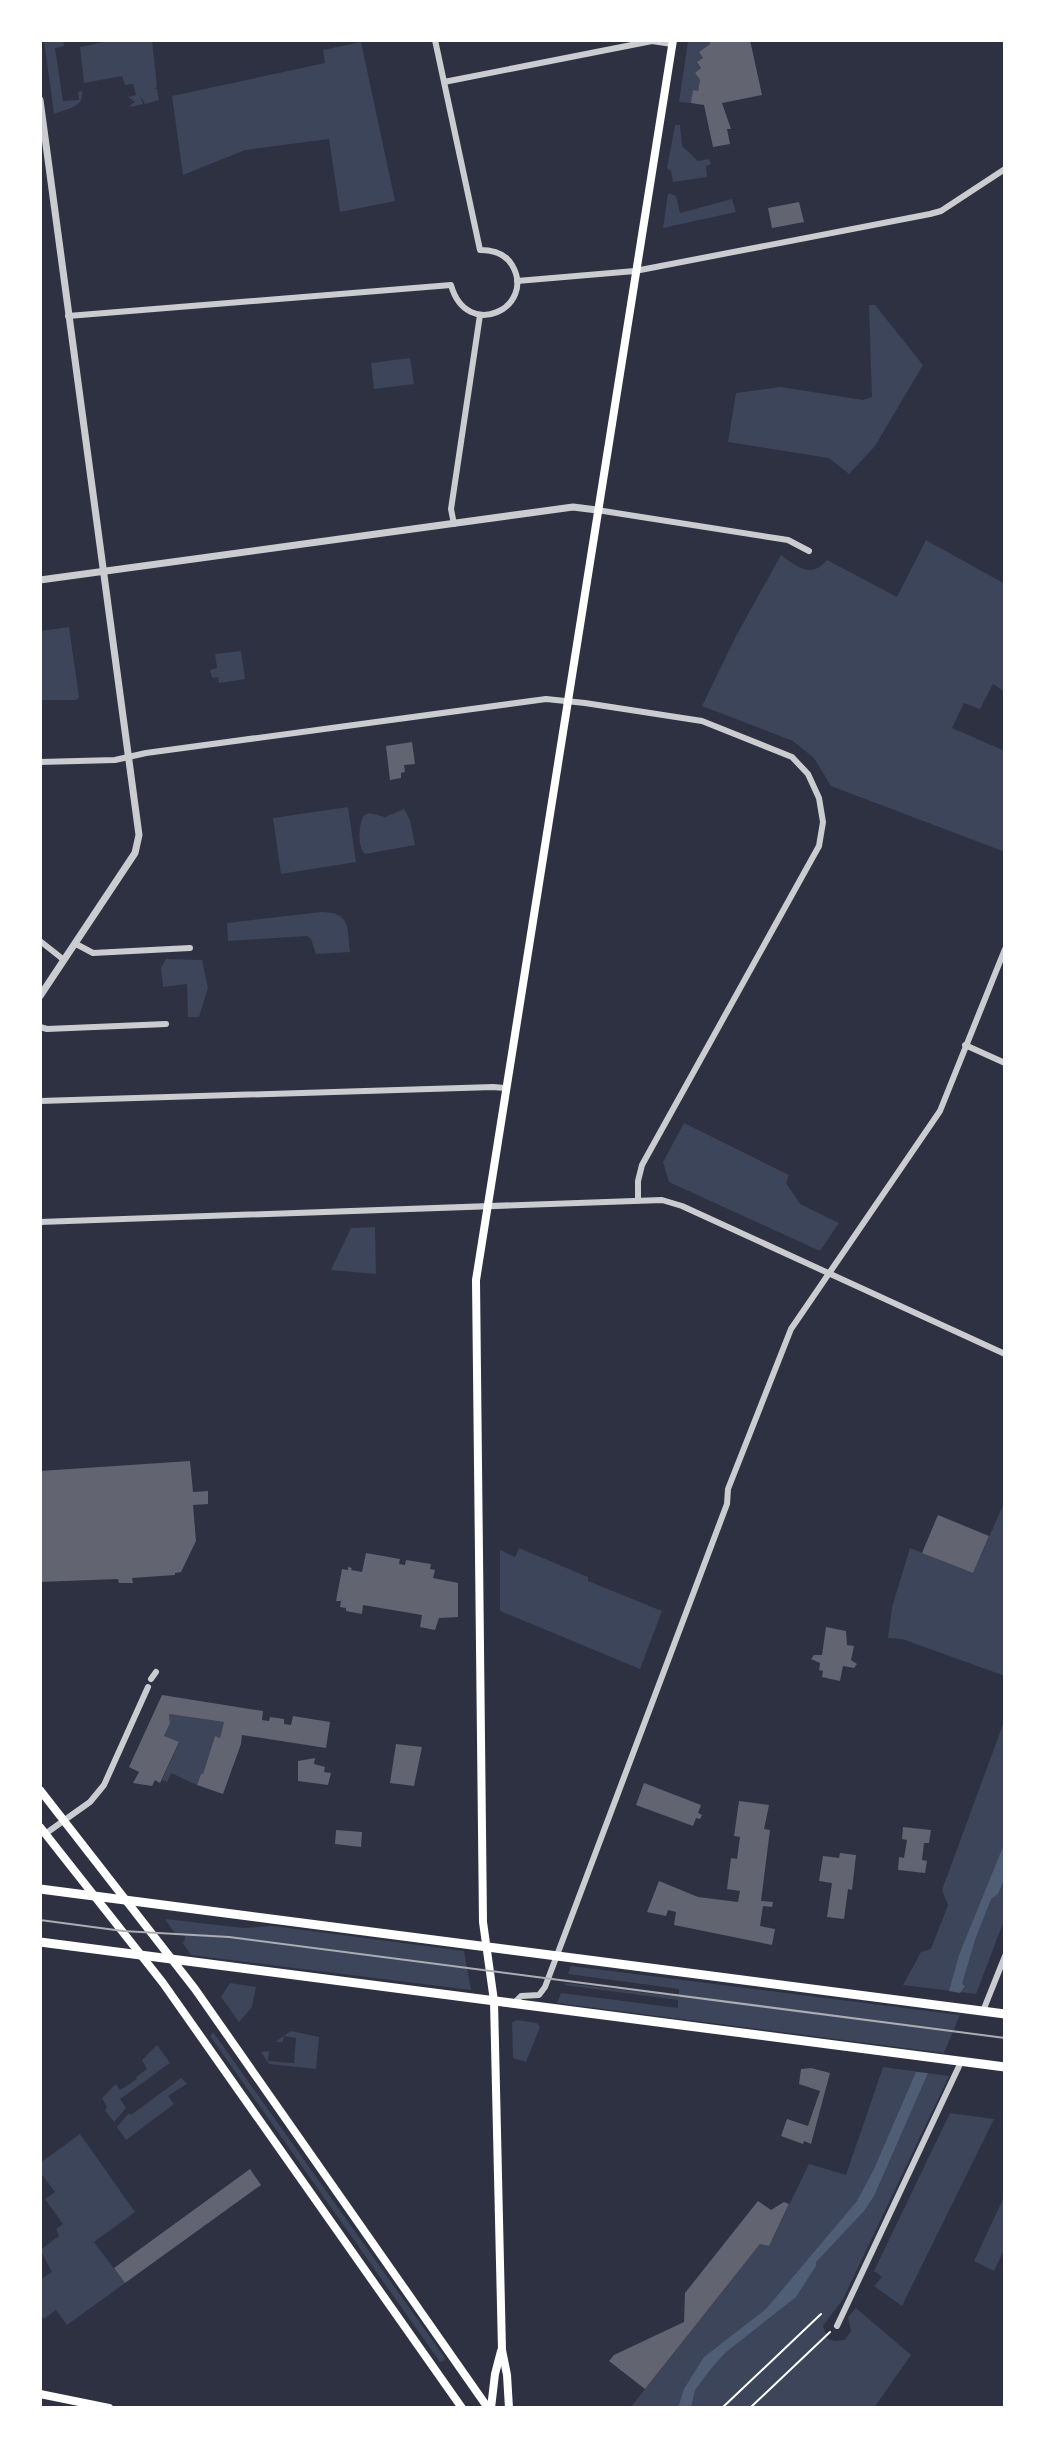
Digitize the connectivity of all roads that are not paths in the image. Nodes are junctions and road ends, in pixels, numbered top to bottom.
1 (435, 40) edge
2 (672, 42) edge
3 (444, 82) junction
4 (40, 100) edge
5 (1005, 169) edge
6 (635, 271) junction
7 (517, 281) junction
8 (480, 315) junction
9 (68, 316) junction
10 (597, 510) junction
11 (454, 524) junction
12 (809, 551) dead end
13 (104, 572) junction
14 (40, 580) edge
15 (567, 700) junction
16 (129, 756) junction
17 (40, 762) edge
18 (40, 941) edge
19 (76, 944) junction
20 (190, 948) dead end
21 (1005, 949) edge
22 (64, 960) junction
23 (40, 996) edge
24 (166, 1024) dead end
25 (40, 1027) edge
26 (965, 1045) junction
27 (1005, 1063) edge
28 (505, 1088) junction
29 (40, 1101) edge
30 (638, 1200) junction
31 (487, 1206) junction
32 (40, 1222) edge
33 (829, 1274) junction
34 (1005, 1354) edge
35 (148, 1687) dead end
36 (40, 1790) edge
37 (64, 1820) junction
38 (43, 1830) edge
39 (40, 1889) edge
40 (97, 1897) junction
41 (128, 1901) junction
42 (40, 1942) edge
43 (485, 1947) junction
44 (143, 1956) junction
45 (555, 1956) junction
46 (1005, 1956) edge
47 (173, 1960) junction
48 (494, 2001) junction
49 (513, 2004) junction
50 (983, 2011) junction
51 (1005, 2014) edge
52 (961, 2062) junction
53 (1005, 2067) edge
54 (837, 2326) road end
55 (502, 2350) junction
56 (40, 2394) edge
57 (109, 2408) edge
58 (462, 2408) edge
59 (489, 2408) edge
60 (509, 2408) edge

1 - 3 street
2 - 3 street
2 - 6 main road
3 - 7 street
4 - 9 street
5 - 6 street
6 - 7 street
6 - 10 main road
7 - 8 street
8 - 9 street
8 - 11 street
9 - 13 street
10 - 11 street
10 - 12 street
10 - 15 main road
11 - 13 street
13 - 14 street
13 - 16 street
15 - 16 street
15 - 28 main road
15 - 30 street
16 - 17 street
16 - 19 street
18 - 22 street
19 - 20 street
19 - 22 street
21 - 26 street
22 - 23 street
24 - 25 street
26 - 27 street
26 - 33 street
28 - 29 street
28 - 31 main road
30 - 31 street
30 - 33 street
31 - 32 street
31 - 43 main road
33 - 34 street
33 - 45 street
35 - 37 street
36 - 37 main road
37 - 38 street
37 - 41 main road
38 - 40 main road
39 - 40 main road
40 - 41 main road
40 - 44 main road
41 - 43 main road
41 - 47 main road
42 - 44 main road
43 - 45 main road
43 - 48 main road
44 - 47 main road
44 - 58 main road
45 - 49 street
45 - 50 main road
46 - 50 street
47 - 48 main road
47 - 59 main road
48 - 49 main road
48 - 55 main road
49 - 52 main road
50 - 51 main road
52 - 53 main road
52 - 54 street
55 - 59 main road
55 - 60 main road
56 - 57 main road

